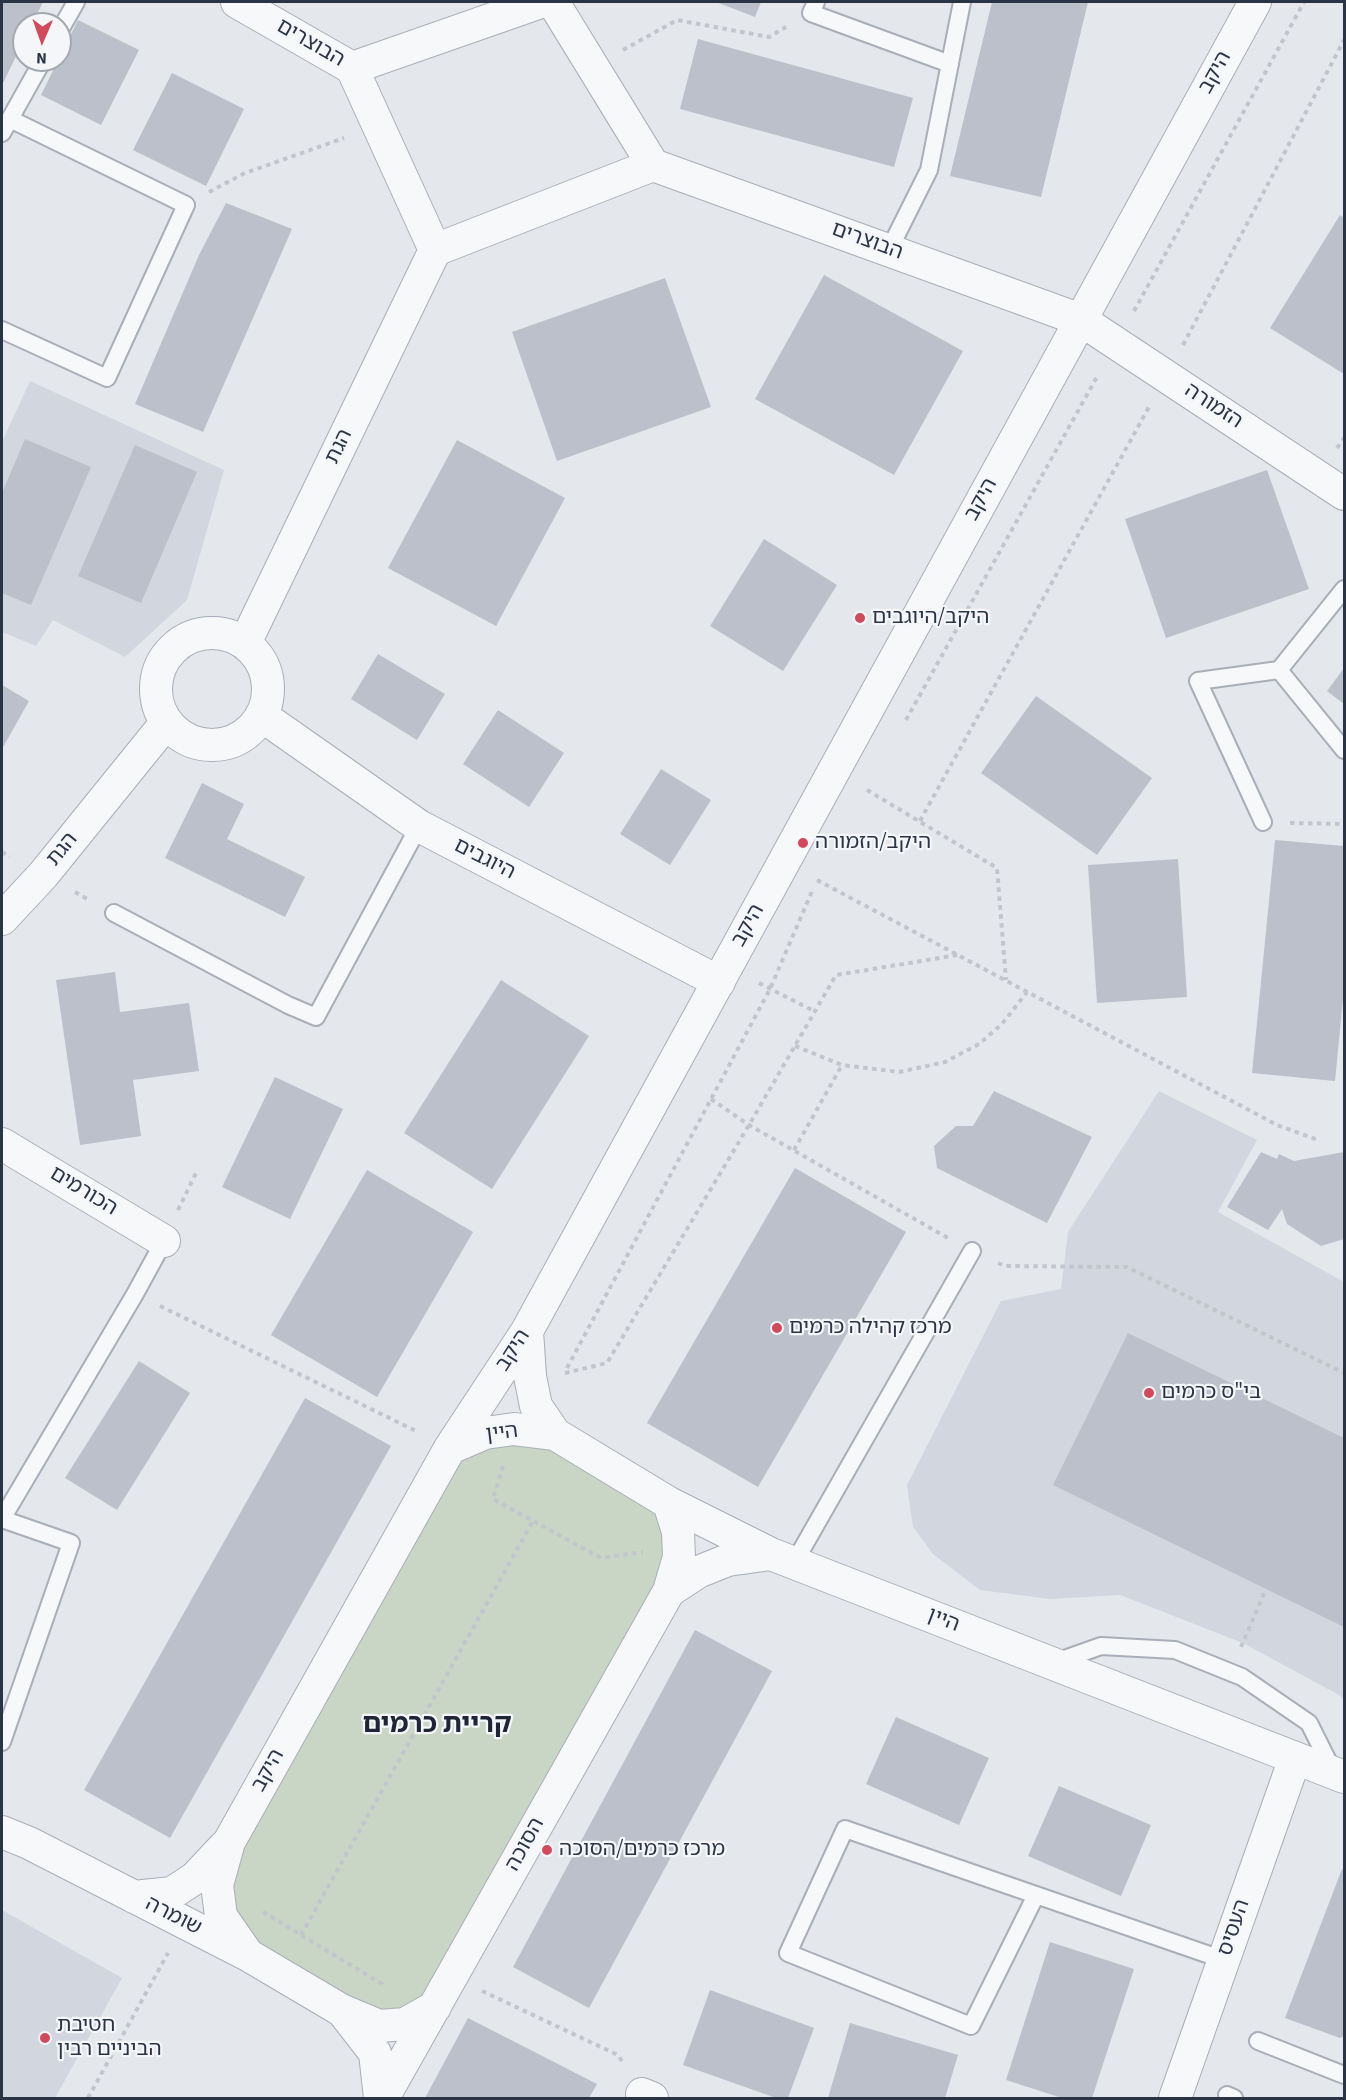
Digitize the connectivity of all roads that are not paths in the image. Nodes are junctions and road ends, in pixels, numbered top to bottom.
1 (237, 2) edge
2 (541, 2) edge
3 (553, 2) edge
4 (962, 2) edge
5 (1255, 2) edge
6 (814, 7) edge
7 (950, 64) junction
8 (352, 68) junction
9 (36, 72) edge
10 (6, 126) edge
11 (653, 165) junction
12 (435, 250) junction
13 (889, 250) junction
14 (1081, 320) junction
15 (2, 330) edge
16 (1344, 494) edge
17 (1344, 589) edge
18 (245, 643) junction
19 (1279, 670) junction
20 (262, 716) junction
21 (166, 723) junction
22 (1344, 750) edge
23 (1263, 822) road end
24 (419, 826) junction
25 (114, 913) dead end
26 (2, 919) edge
27 (722, 974) junction
28 (2, 1144) edge
29 (164, 1241) joint
30 (972, 1251) road end
31 (527, 1331) junction
32 (555, 1434) junction
33 (450, 1448) junction
34 (669, 1503) junction
35 (2, 1519) edge
36 (783, 1559) junction
37 (669, 1591) junction
38 (1052, 1663) junction
39 (2, 1742) edge
40 (1294, 1758) junction
41 (1340, 1775) edge
42 (2, 1832) edge
43 (229, 1842) junction
44 (1036, 1895) junction
45 (134, 1898) junction
46 (248, 1955) junction
47 (1224, 1960) junction
48 (435, 2007) junction
49 (341, 2010) junction
50 (1258, 2041) dead end
51 (1344, 2075) edge
52 (382, 2098) edge
53 (1175, 2098) edge

1 - 8 street, הבוצרים
2 - 8 street
3 - 11 street
4 - 7 lane
5 - 14 street, היקב
6 - 7 lane
7 - 13 lane
8 - 12 street
9 - 10 lane
10 - 15 lane
11 - 12 street
11 - 13 street, הבוצרים
12 - 18 street, הגת
13 - 14 street, הבוצרים
14 - 16 street, הזמורה
14 - 27 street, היקב
17 - 19 lane
18 - 20 street
18 - 21 street
19 - 22 lane
19 - 23 lane
20 - 21 street
20 - 24 street, היוגבים
21 - 26 street, הגת
24 - 25 lane
24 - 27 street, היוגבים
27 - 31 street, היקב
28 - 29 street, הכורמים
29 - 35 lane
30 - 36 lane
31 - 32 street, היין
31 - 33 street, היקב
32 - 33 street, היין
32 - 34 street, היין
33 - 43 street, היקב
34 - 36 street, היין
34 - 37 street, הסוכה
35 - 39 lane
36 - 37 street, הסוכה
36 - 38 street, היין
37 - 48 street, הסוכה
38 - 40 street, היין
38 - 41 lane
40 - 41 street, היין
40 - 47 street, העסיס
42 - 45 street, שומרה
43 - 45 street, היקב
43 - 46 street, היקב
44 - 44 lane
44 - 47 lane
45 - 46 street, שומרה
46 - 49 street, שומרה
47 - 53 street, העסיס
48 - 49 street, שומרה
48 - 52 street, הסוכה
49 - 52 street, שומרה
50 - 51 lane

